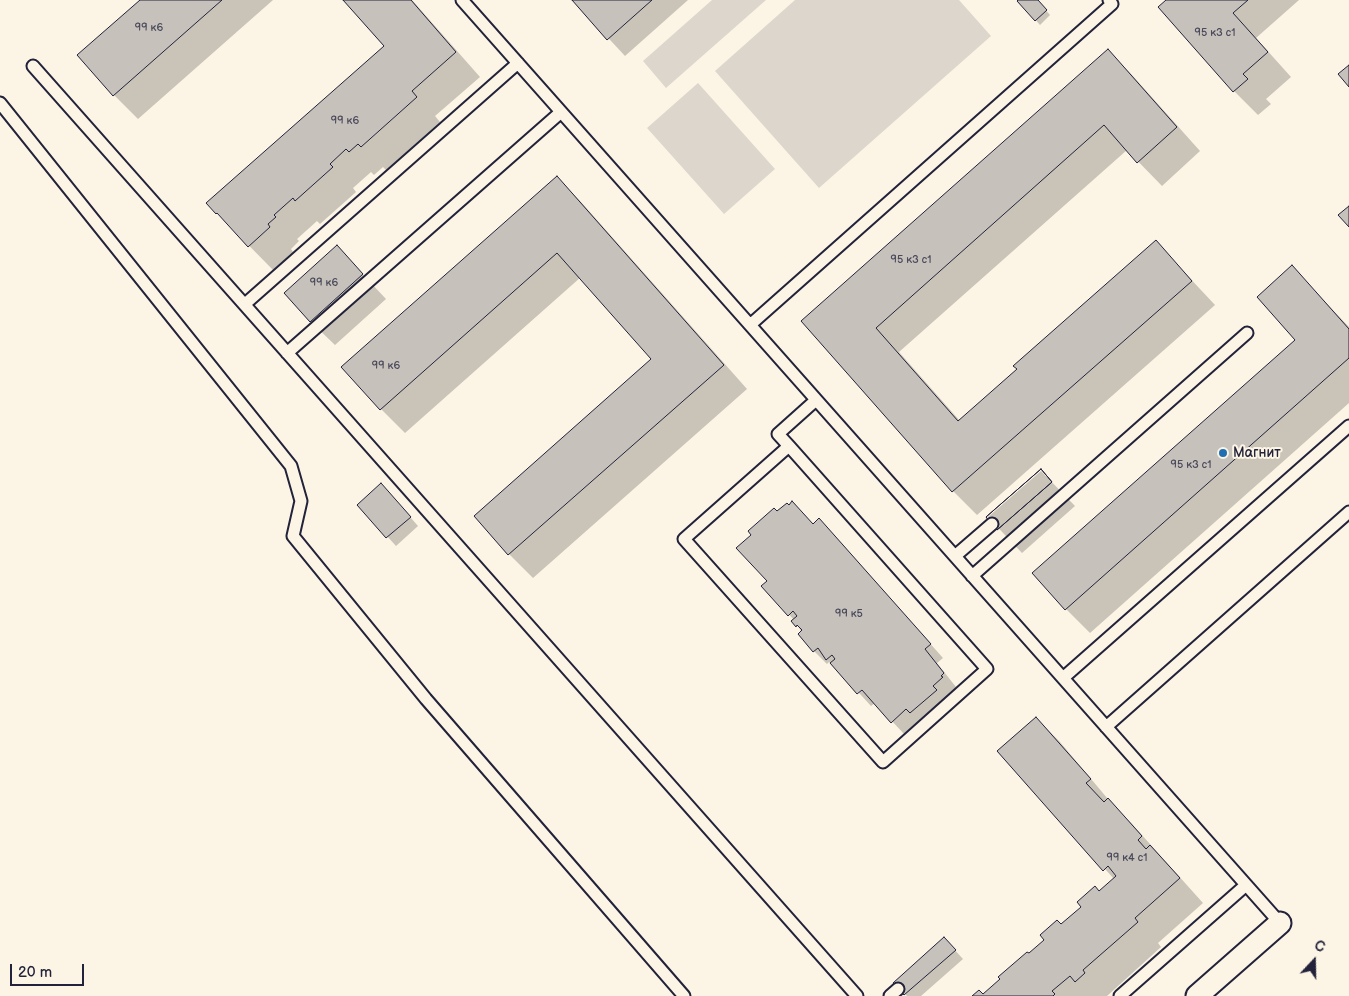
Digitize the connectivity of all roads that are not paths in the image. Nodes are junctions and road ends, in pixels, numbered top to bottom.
1 (462, 0) edge
2 (1113, 1) edge
3 (518, 63) junction
4 (33, 66) dead end
5 (0, 103) edge
6 (560, 112) junction
7 (245, 304) junction
8 (750, 325) junction
9 (1247, 333) dead end
10 (287, 353) junction
11 (816, 400) junction
12 (1349, 426) edge
13 (789, 446) junction
14 (1349, 512) edge
15 (992, 524) dead end
16 (955, 556) junction
17 (972, 576) junction
18 (1063, 678) junction
19 (1106, 727) junction
20 (1246, 885) junction
21 (1280, 923) joint
22 (684, 996) edge
23 (858, 996) edge
24 (1120, 996) edge
25 (1197, 996) edge

1 - 3 lane
2 - 8 lane
3 - 6 lane
3 - 7 lane
4 - 7 lane
5 - 22 lane
6 - 8 lane
6 - 10 lane
7 - 10 lane
8 - 11 lane
9 - 17 lane
10 - 23 lane
11 - 13 lane
11 - 16 lane
12 - 18 lane
13 - 13 lane
14 - 19 lane
15 - 16 lane
16 - 17 lane
17 - 18 lane
18 - 19 lane
19 - 20 lane
20 - 21 lane
20 - 24 lane
21 - 25 street

